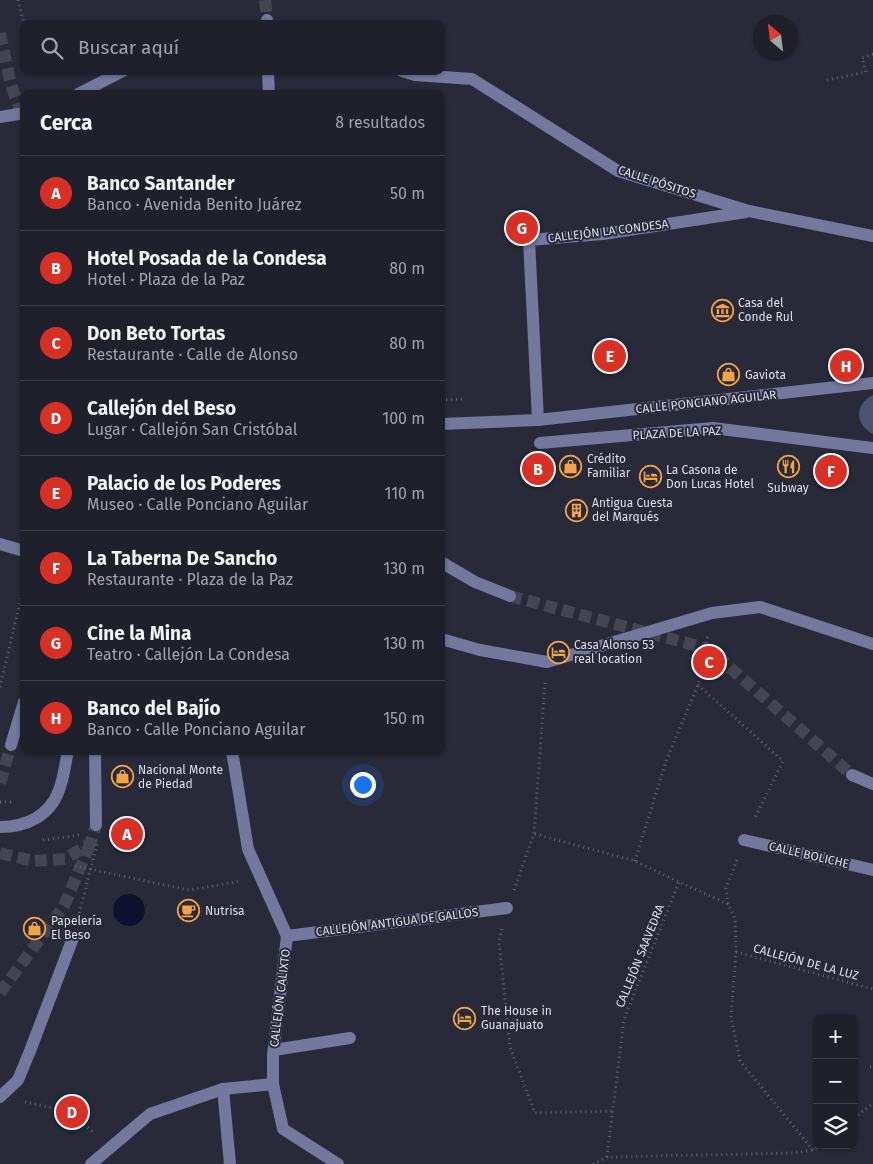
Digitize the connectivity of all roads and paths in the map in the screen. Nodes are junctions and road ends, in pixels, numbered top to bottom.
1 (18, 0) edge
2 (23, 20) edge
3 (873, 54) edge
4 (115, 75) edge
5 (268, 75) edge
6 (415, 75) edge
7 (827, 80) dead end
8 (86, 90) edge
9 (269, 90) edge
10 (20, 114) edge
11 (0, 117) edge
12 (749, 211) junction
13 (873, 236) edge
14 (873, 383) edge
15 (538, 420) junction
16 (445, 424) edge
17 (540, 443) dead end
18 (873, 448) edge
19 (0, 544) edge
20 (20, 550) edge
21 (445, 564) edge
22 (510, 596) tunnel mouth
23 (20, 602) edge
24 (712, 614) junction
25 (445, 640) edge
26 (872, 642) edge
27 (547, 662) junction
28 (698, 685) junction
29 (0, 687) edge
30 (20, 715) edge
31 (11, 745) tunnel mouth
32 (67, 755) edge
33 (95, 755) edge
34 (233, 755) edge
35 (852, 775) tunnel mouth
36 (873, 784) edge
37 (96, 824) tunnel mouth
38 (0, 828) edge
39 (534, 834) junction
40 (744, 840) junction
41 (97, 841) dead end
42 (635, 861) junction
43 (75, 866) dead end
44 (91, 870) junction
45 (873, 870) edge
46 (248, 880) dead end
47 (679, 882) junction
48 (728, 904) junction
49 (507, 908) junction
50 (287, 936) junction
51 (73, 938) joint
52 (736, 952) junction
53 (873, 989) edge
54 (350, 1038) dead end
55 (274, 1050) junction
56 (273, 1084) junction
57 (223, 1089) junction
58 (0, 1097) edge
59 (21, 1101) dead end
60 (873, 1102) edge
61 (612, 1111) junction
62 (858, 1115) edge
63 (110, 1148) junction
64 (813, 1150) joint
65 (607, 1157) junction
66 (91, 1164) edge
67 (230, 1164) edge
68 (338, 1164) edge
69 (593, 1164) edge

1 - 2 path
3 - 7 path
4 - 8 street
5 - 9 street
6 - 12 street, CALLE PÓSITOS
10 - 11 street
12 - 13 street, CALLE PÓSITOS
12 - 15 street, CALLEJÓN LA CONDESA
14 - 15 street, CALLE PONCIANO AGUILAR
15 - 16 street, CALLE PONCIANO AGUILAR
17 - 18 street, PLAZA DE LA PAZ
19 - 20 street
21 - 22 street
23 - 29 path
24 - 26 street
24 - 27 street
24 - 28 path
25 - 27 street
27 - 39 path
28 - 40 path, CALLEJÓN DE LA LUZ
28 - 42 path
30 - 31 street
32 - 38 street
33 - 37 street
34 - 50 street, CALLEJÓN CALIXTO
35 - 36 street
39 - 42 path
39 - 49 path
40 - 45 street, CALLE BOLICHE
40 - 48 path, CALLEJÓN DE LA LUZ
41 - 44 path
42 - 47 path
43 - 44 path
44 - 46 path
44 - 51 path
47 - 48 path
47 - 61 path, CALLEJÓN SAAVEDRA
48 - 52 path, CALLEJÓN DE LA LUZ
49 - 50 street, CALLEJÓN ANTIGUA DE GALLOS
49 - 61 path
50 - 55 street, CALLEJÓN CALIXTO
51 - 58 street
52 - 53 path, CALLEJÓN DE LA LUZ
52 - 64 path
54 - 55 street
55 - 56 street, CALLEJÓN CALIXTO
56 - 57 street
56 - 68 street, CALLEJÓN CALIXTO
57 - 63 street
57 - 67 street
59 - 63 path
60 - 62 path
61 - 65 path, CALLEJÓN SAAVEDRA
63 - 66 street
64 - 65 path
65 - 69 path

